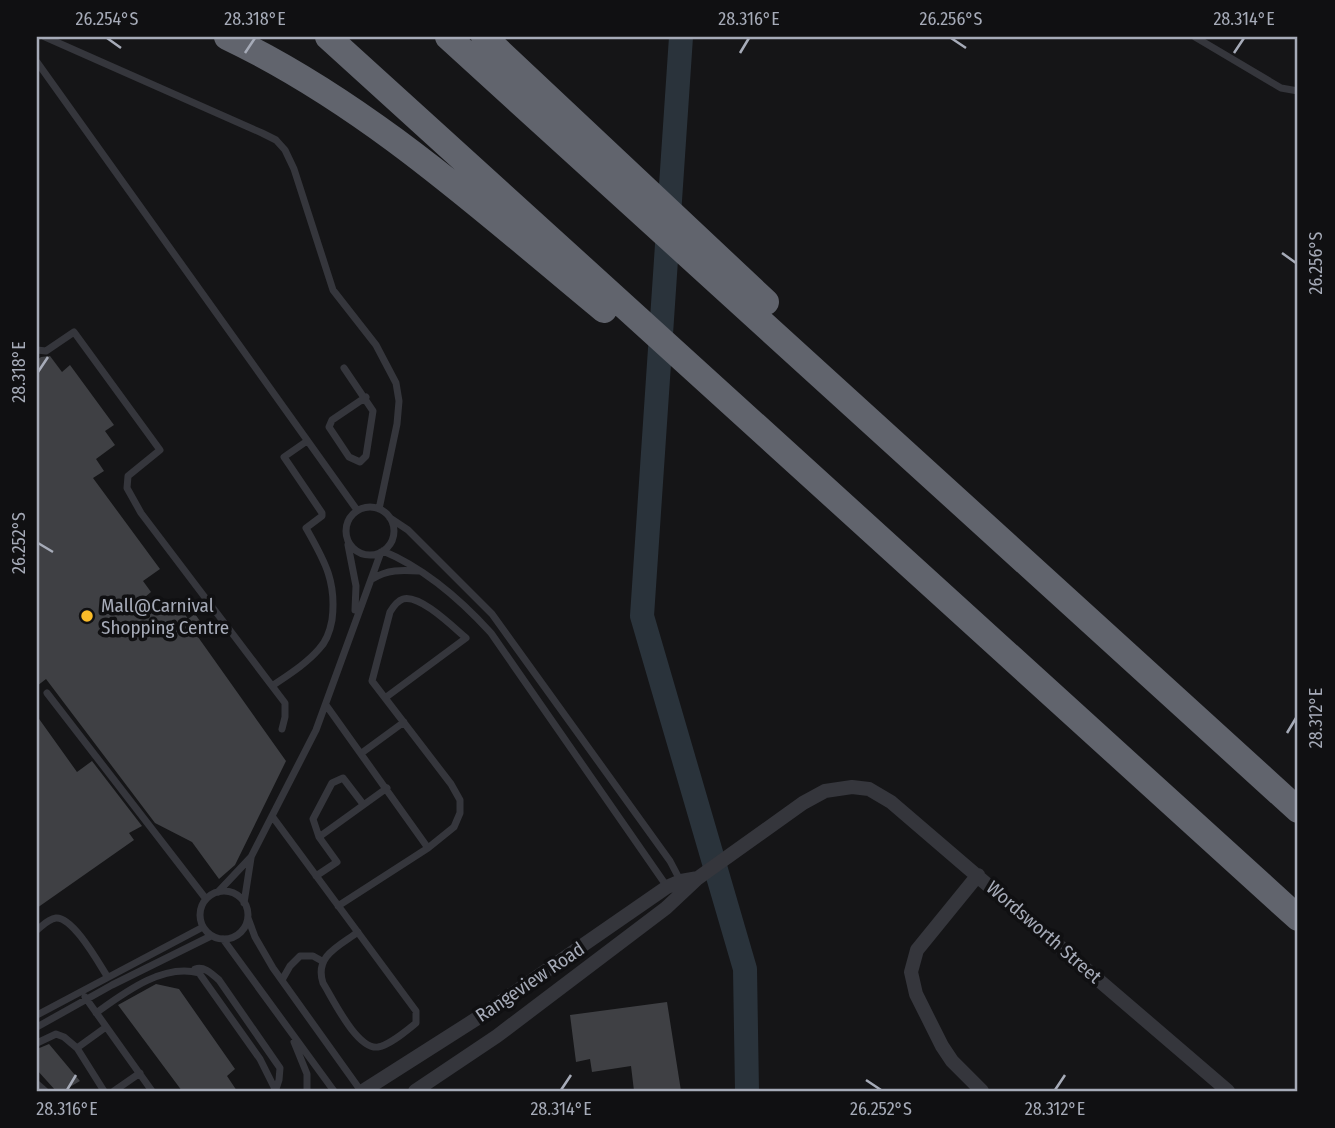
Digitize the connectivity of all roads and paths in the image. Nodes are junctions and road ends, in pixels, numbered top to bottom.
1 (45, 37) edge
2 (227, 37) edge
3 (328, 37) edge
4 (448, 37) edge
5 (484, 37) edge
6 (1195, 37) edge
7 (37, 62) edge
8 (1298, 91) edge
9 (675, 230) junction
10 (637, 327) junction
11 (37, 350) edge
12 (344, 368) dead end
13 (366, 397) junction
14 (307, 441) junction
15 (379, 509) junction
16 (357, 510) junction
17 (390, 518) junction
18 (347, 538) junction
19 (382, 551) junction
20 (421, 571) junction
21 (371, 580) junction
22 (355, 617) junction
23 (272, 686) junction
24 (47, 693) dead end
25 (385, 698) junction
26 (327, 705) junction
27 (404, 722) junction
28 (282, 729) dead end
29 (363, 752) junction
30 (852, 787) joint
31 (387, 788) junction
32 (363, 804) junction
33 (1298, 808) edge
34 (272, 816) junction
35 (319, 837) junction
36 (428, 848) junction
37 (251, 857) junction
38 (978, 875) junction
39 (316, 876) junction
40 (677, 890) junction
41 (218, 892) junction
42 (206, 899) junction
43 (244, 903) junction
44 (338, 906) junction
45 (248, 918) junction
46 (1298, 918) edge
47 (203, 927) junction
48 (37, 930) edge
49 (358, 932) junction
50 (211, 936) junction
51 (223, 939) junction
52 (322, 961) junction
53 (191, 971) junction
54 (107, 976) junction
55 (282, 980) junction
56 (81, 990) junction
57 (87, 999) junction
58 (96, 1013) junction
59 (37, 1015) edge
60 (285, 1024) junction
61 (37, 1027) edge
62 (106, 1027) junction
63 (37, 1043) edge
64 (78, 1048) junction
65 (140, 1073) junction
66 (37, 1084) edge
67 (276, 1090) edge
68 (420, 1090) edge
69 (45, 1091) edge
70 (104, 1091) edge
71 (114, 1091) edge
72 (152, 1091) edge
73 (307, 1091) edge
74 (334, 1091) edge
75 (362, 1091) edge
76 (982, 1091) edge
77 (1228, 1091) edge

1 - 15 lane
2 - 10 highway
3 - 10 highway
4 - 9 highway
5 - 9 highway
6 - 8 lane
7 - 14 lane
9 - 33 highway
10 - 46 highway
11 - 23 lane
12 - 13 lane
13 - 13 lane
14 - 16 lane
14 - 23 lane
15 - 16 lane
15 - 17 lane
16 - 18 lane
17 - 19 lane
17 - 40 lane
18 - 19 lane
18 - 22 lane
19 - 20 lane
19 - 21 lane
20 - 21 lane
20 - 40 lane
21 - 22 lane
22 - 26 lane
23 - 28 lane
24 - 42 lane
25 - 25 lane
25 - 27 lane
26 - 29 lane
26 - 34 lane
27 - 29 lane
27 - 36 lane
29 - 31 lane
30 - 38 street, Wordsworth Street
30 - 40 street, Rangeview Road
31 - 32 lane
31 - 36 lane
32 - 35 lane
32 - 35 lane
34 - 37 lane
34 - 39 lane
35 - 39 lane
36 - 44 lane
37 - 41 lane
37 - 43 lane
38 - 76 street
38 - 77 street, Wordsworth Street
39 - 44 lane
40 - 68 street, Rangeview Road
40 - 75 street, Rangeview Road
41 - 42 lane
41 - 43 lane
42 - 47 lane
43 - 45 lane
44 - 49 lane
45 - 51 lane
45 - 55 lane
47 - 50 lane
47 - 54 lane
48 - 54 lane
49 - 52 lane
49 - 52 lane
50 - 51 lane
50 - 57 lane
51 - 60 lane
52 - 55 lane
53 - 58 lane
53 - 67 lane
53 - 67 lane
54 - 56 lane
55 - 75 lane
56 - 57 lane
56 - 59 lane
57 - 58 lane
57 - 61 lane
58 - 62 lane
60 - 73 lane
60 - 74 lane
62 - 64 lane
62 - 65 lane
63 - 64 lane
64 - 70 lane
65 - 71 lane
65 - 72 lane
66 - 69 lane

